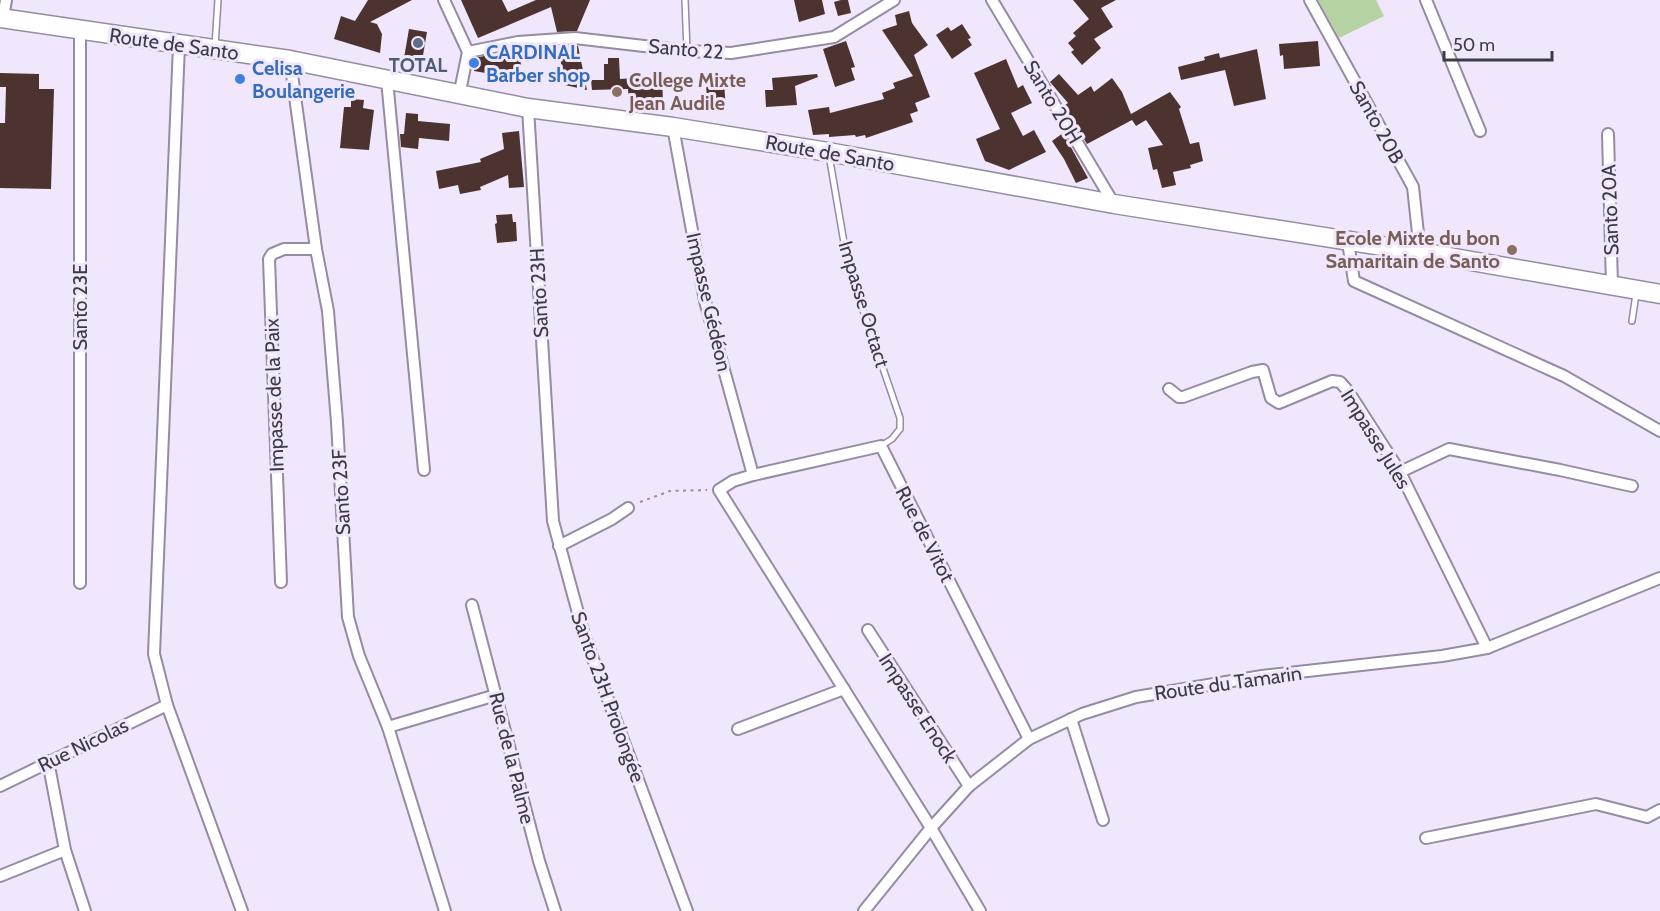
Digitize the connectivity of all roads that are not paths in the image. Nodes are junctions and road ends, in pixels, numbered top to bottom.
1 (6, 0) edge
2 (218, 0) edge
3 (444, 0) edge
4 (685, 0) edge
5 (894, 0) edge
6 (992, 0) edge
7 (1310, 0) edge
8 (1426, 0) edge
9 (2, 18) edge
10 (80, 31) junction
11 (179, 45) junction
12 (214, 50) junction
13 (687, 51) junction
14 (468, 52) junction
15 (290, 60) junction
16 (387, 80) junction
17 (459, 96) junction
18 (528, 108) junction
19 (673, 127) junction
20 (1480, 131) dead end
21 (1608, 134) dead end
22 (828, 152) junction
23 (1114, 204) junction
24 (1348, 242) junction
25 (316, 249) junction
26 (1420, 252) junction
27 (1612, 286) junction
28 (1637, 290) junction
29 (1660, 294) edge
30 (1632, 321) dead end
31 (1169, 389) dead end
32 (1660, 430) edge
33 (881, 446) junction
34 (424, 470) dead end
35 (1400, 472) junction
36 (753, 475) junction
37 (549, 478) joint
38 (1632, 486) dead end
39 (632, 506) road end
40 (559, 546) junction
41 (1660, 578) edge
42 (281, 582) dead end
43 (80, 583) dead end
44 (472, 605) dead end
45 (868, 630) dead end
46 (1487, 648) junction
47 (844, 689) junction
48 (496, 695) junction
49 (167, 705) junction
50 (1071, 719) junction
51 (388, 727) junction
52 (738, 729) dead end
53 (1029, 739) junction
54 (48, 761) junction
55 (0, 786) edge
56 (969, 786) junction
57 (1660, 810) edge
58 (1103, 820) dead end
59 (931, 828) junction
60 (1426, 838) dead end
61 (65, 850) junction
62 (0, 876) edge
63 (85, 911) edge
64 (242, 911) edge
65 (445, 911) edge
66 (555, 911) edge
67 (687, 911) edge
68 (864, 911) edge
69 (980, 911) edge

1 - 9 street
2 - 12 lane
3 - 14 street
4 - 13 lane
5 - 13 street, Santo 22
6 - 23 street, Santo 20H
7 - 26 street, Santo 20B
8 - 20 street
9 - 10 main road, Route de Santo
10 - 11 main road, Route de Santo
10 - 43 street, Santo 23E
11 - 12 main road, Route de Santo
11 - 49 street
12 - 15 main road, Route de Santo
13 - 14 street, Santo 22
14 - 17 street
15 - 16 main road, Route de Santo
15 - 25 street, Santo 23F
16 - 17 main road, Route de Santo
16 - 34 street
17 - 18 main road, Route de Santo
18 - 19 main road, Route de Santo
18 - 37 street, Santo 23H
19 - 22 main road, Route de Santo
19 - 36 street, Impasse Gédéon
21 - 27 street, Santo 20A
22 - 23 main road, Route de Santo
22 - 33 lane, Impasse Octact
23 - 24 main road, Route de Santo
24 - 26 main road, Route de Santo
24 - 32 street
25 - 42 street, Impasse de la Paix
25 - 51 street, Santo 23F
26 - 27 main road, Route de Santo
27 - 28 main road, Route de Santo
28 - 29 main road, Route de Santo
28 - 30 lane
31 - 35 street, Impasse Jules
33 - 36 street
33 - 53 street, Rue de Vitot
35 - 38 street
35 - 46 street, Impasse Jules
36 - 47 street
37 - 40 street, Santo 23H Prolongée
39 - 40 street
40 - 67 street, Santo 23H Prolongée
41 - 46 street, Route du Tamarin
44 - 48 street, Rue de la Palme
45 - 56 street, Impasse Enock
46 - 50 street, Route du Tamarin
47 - 52 street
47 - 59 street
48 - 51 street
48 - 66 street, Rue de la Palme
49 - 54 street, Rue Nicolas
49 - 64 street
50 - 53 street, Route du Tamarin
50 - 58 street
51 - 65 street, Santo 23F
53 - 56 street, Route du Tamarin
54 - 55 street, Rue Nicolas
54 - 61 street
56 - 59 street, Route du Tamarin
57 - 60 street
59 - 68 street, Route du Tamarin
59 - 69 street
61 - 62 street
61 - 63 street

